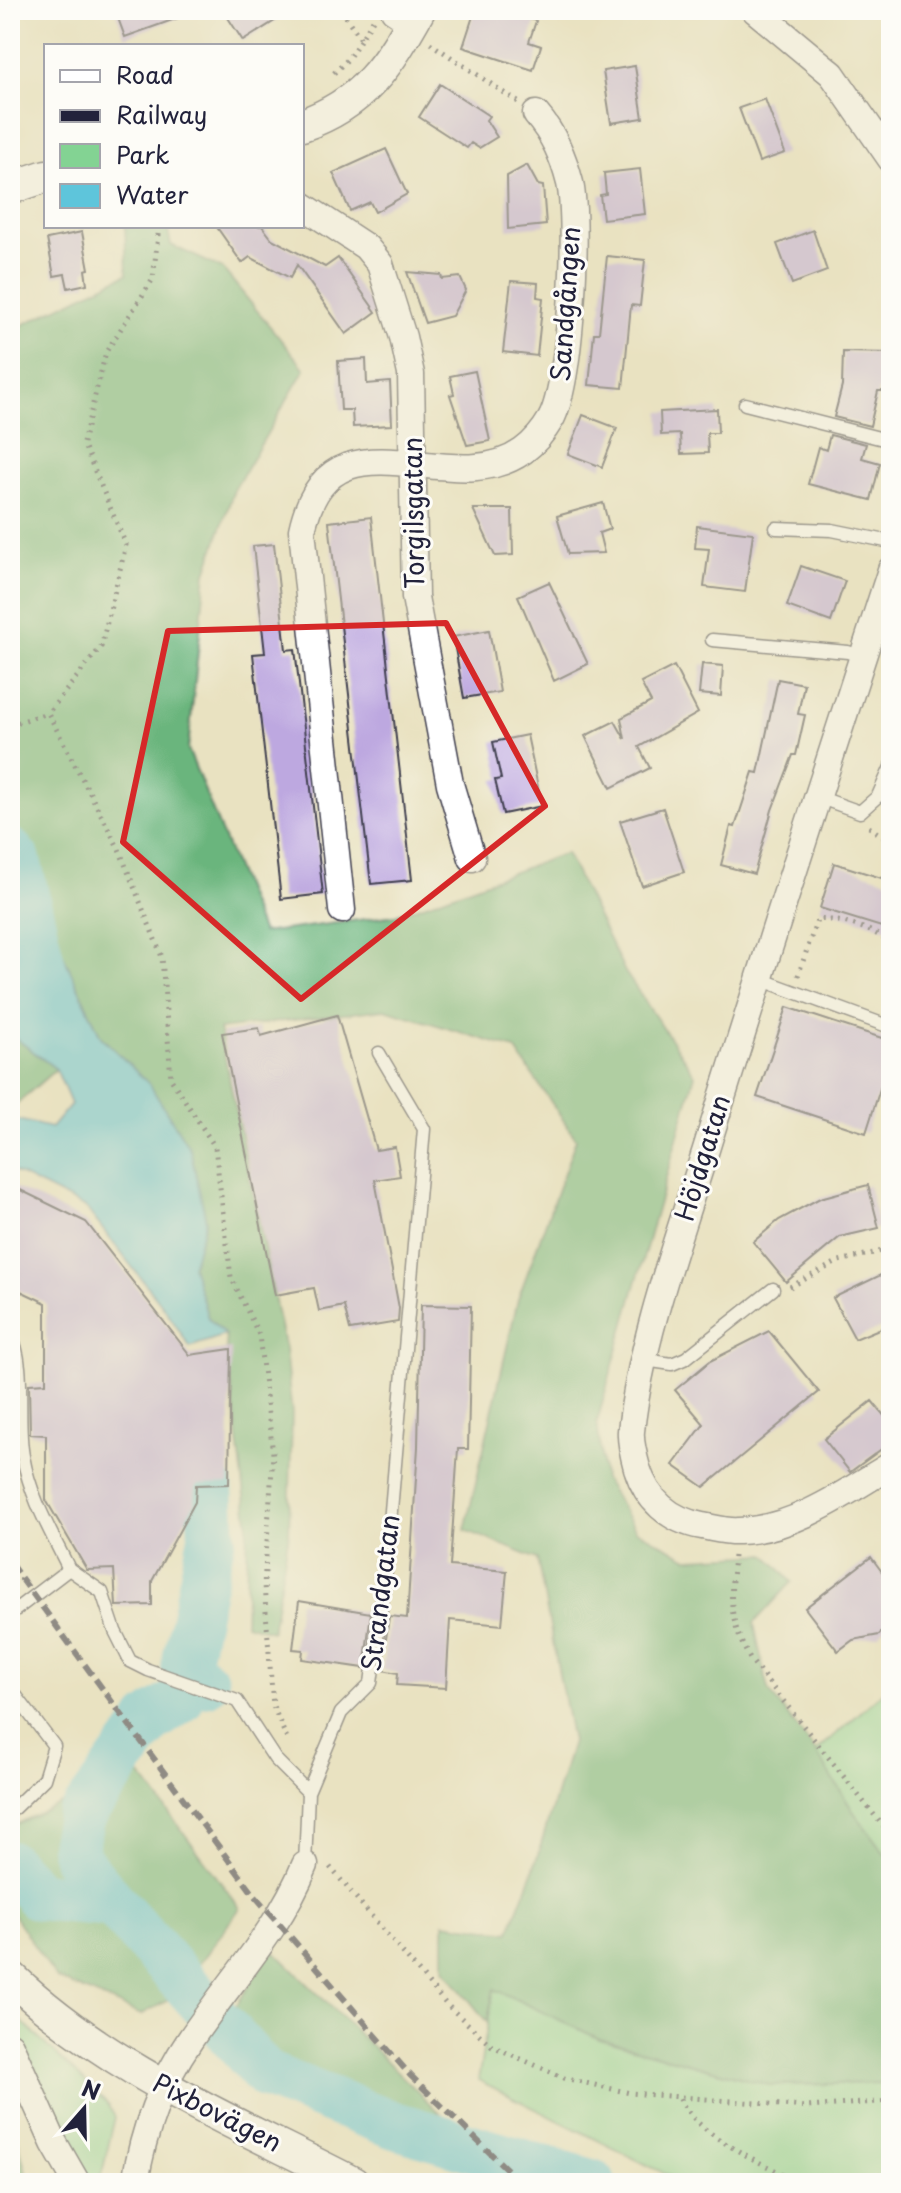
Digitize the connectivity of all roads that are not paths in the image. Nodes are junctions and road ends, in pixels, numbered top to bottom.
1 (755, 10) edge
2 (414, 22) edge
3 (536, 114) road end
4 (304, 124) edge
5 (883, 129) edge
6 (891, 159) edge
7 (44, 177) edge
8 (10, 188) edge
9 (304, 206) edge
10 (745, 404) dead end
11 (891, 441) edge
12 (412, 462) junction
13 (776, 528) dead end
14 (891, 542) edge
15 (891, 570) edge
16 (712, 640) dead end
17 (863, 657) junction
18 (891, 767) edge
19 (818, 797) junction
20 (472, 858) dead end
21 (342, 910) dead end
22 (757, 978) junction
23 (890, 1027) edge
24 (379, 1053) dead end
25 (773, 1289) road end
26 (10, 1334) edge
27 (645, 1360) junction
28 (891, 1465) edge
29 (69, 1569) junction
30 (10, 1614) edge
31 (10, 1688) edge
32 (308, 1792) junction
33 (12, 1810) edge
34 (305, 1865) joint
35 (10, 1976) edge
36 (10, 2045) edge
37 (163, 2086) junction
38 (77, 2183) edge
39 (135, 2183) edge
40 (353, 2183) edge

1 - 5 street
2 - 4 street
3 - 12 street, Sandgången
5 - 6 street
7 - 8 street
9 - 12 street, Torgilsgatan
10 - 11 lane
12 - 20 street, Torgilsgatan
12 - 21 street, Sandgången
13 - 14 lane
15 - 17 street, Höjdgatan
16 - 17 lane
17 - 19 street, Höjdgatan
18 - 19 lane
19 - 22 street, Höjdgatan
22 - 23 lane
22 - 27 street, Höjdgatan
24 - 32 lane, Strandgatan
25 - 27 lane
26 - 29 lane
27 - 28 street, Höjdgatan
29 - 30 lane
29 - 32 lane
31 - 33 lane
32 - 34 lane, Strandgatan
34 - 37 street, Strandgatan
35 - 37 street, Pixbovägen
36 - 38 street
37 - 39 street, Strandgatan
37 - 40 street, Pixbovägen

